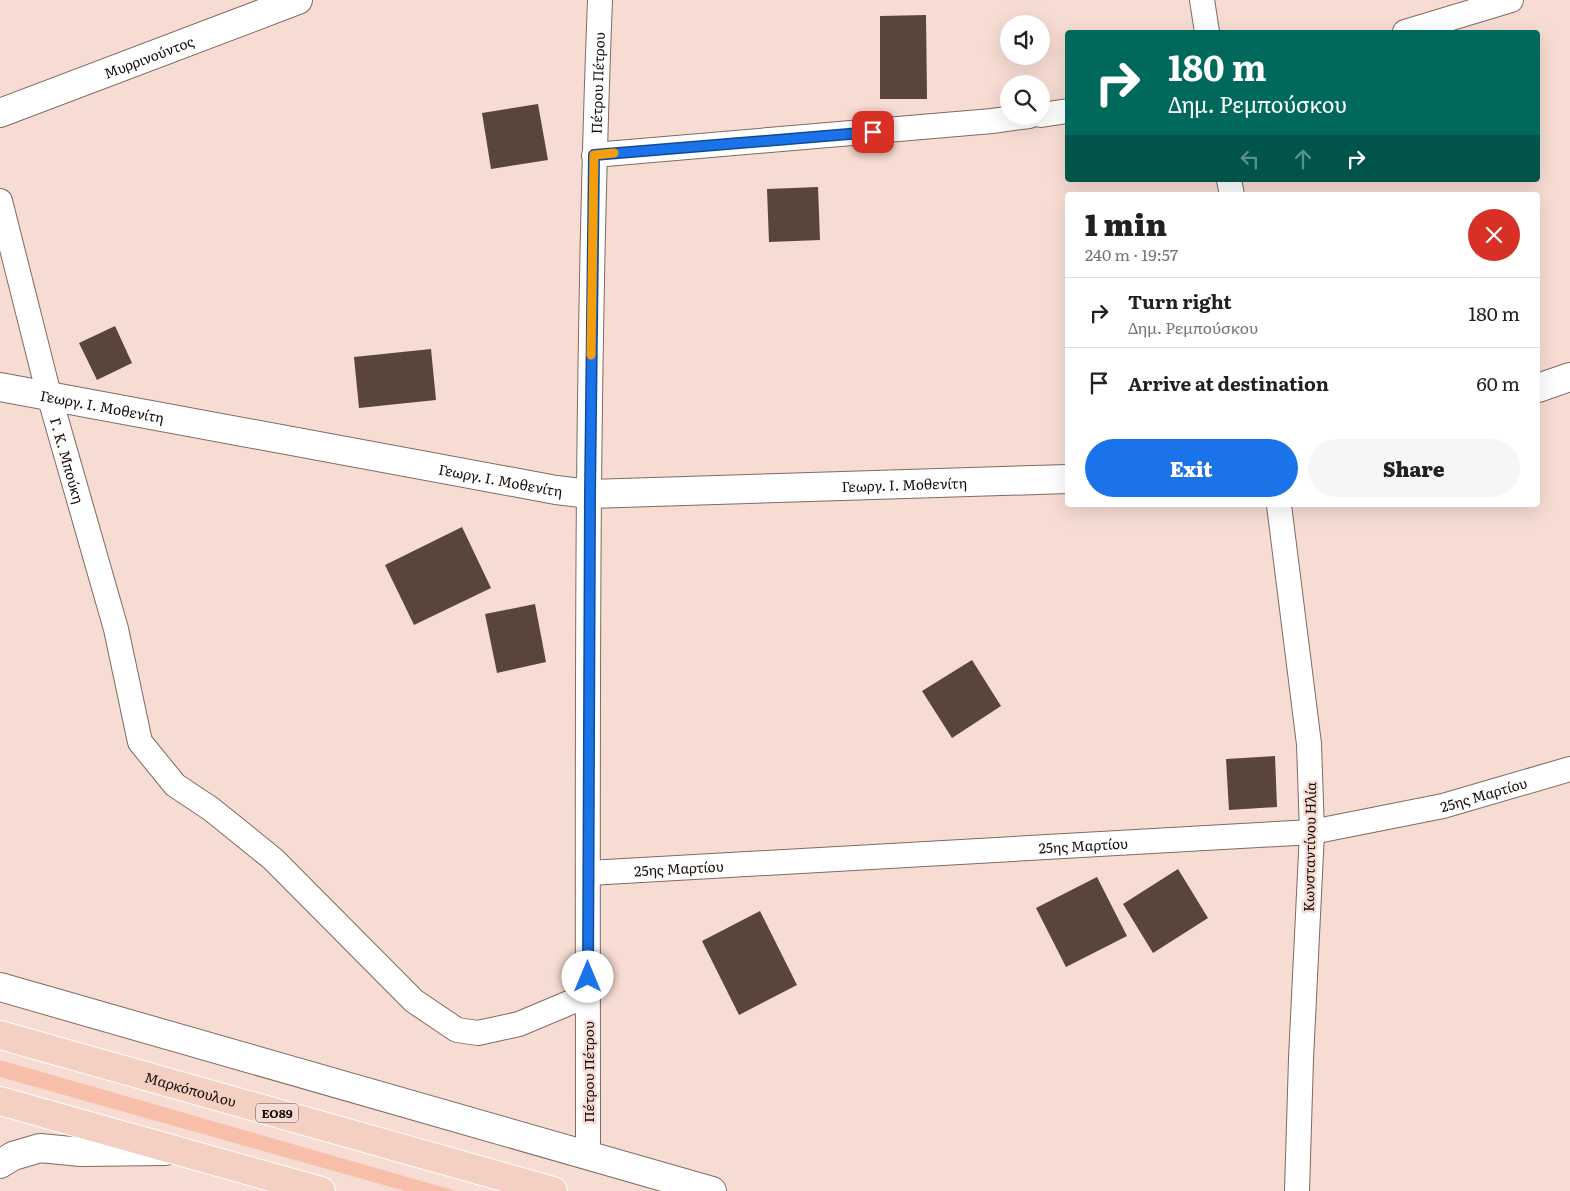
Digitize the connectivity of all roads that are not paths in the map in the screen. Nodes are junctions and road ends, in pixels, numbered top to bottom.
1 (298, 0) edge
2 (600, 0) edge
3 (1202, 0) edge
4 (1511, 0) edge
5 (1207, 30) edge
6 (1412, 30) edge
7 (1065, 111) edge
8 (0, 113) edge
9 (1050, 113) edge
10 (1000, 120) edge
11 (594, 155) junction
12 (0, 201) edge
13 (1570, 377) edge
14 (0, 387) edge
15 (1540, 387) edge
16 (49, 395) junction
17 (1065, 480) edge
18 (590, 494) junction
19 (1279, 507) edge
20 (1570, 769) edge
21 (1312, 832) junction
22 (589, 872) junction
23 (0, 987) edge
24 (588, 995) junction
25 (0, 1035) edge
26 (0, 1101) edge
27 (175, 1151) junction
28 (588, 1154) junction
29 (0, 1164) edge
30 (320, 1191) edge
31 (553, 1191) edge
32 (712, 1191) edge
33 (1297, 1191) edge

1 - 8 street, Μυρρινούντος
2 - 11 street, Πέτρου Πέτρου
3 - 5 street
4 - 6 street
7 - 9 street
10 - 11 street
11 - 18 street, Πέτρου Πέτρου
12 - 16 street, Γ. Κ. Μπούκη
13 - 15 street
14 - 16 street, Γεωργ. Ι. Μοθενίτη
16 - 18 street, Γεωργ. Ι. Μοθενίτη
16 - 24 street, Γ. Κ. Μπούκη
17 - 18 street, Γεωργ. Ι. Μοθενίτη
18 - 22 street, Πέτρου Πέτρου
19 - 21 street, Κωνσταντίνου Ηλία
20 - 21 street, 25ης Μαρτίου
21 - 22 street, 25ης Μαρτίου
21 - 33 street, Κωνσταντίνου Ηλία
22 - 24 street, Πέτρου Πέτρου
23 - 28 street
24 - 28 street, Πέτρου Πέτρου
25 - 31 highway, Μαρκόπουλου / ΕΟ89
26 - 27 highway
27 - 29 street
27 - 30 highway
28 - 32 street

